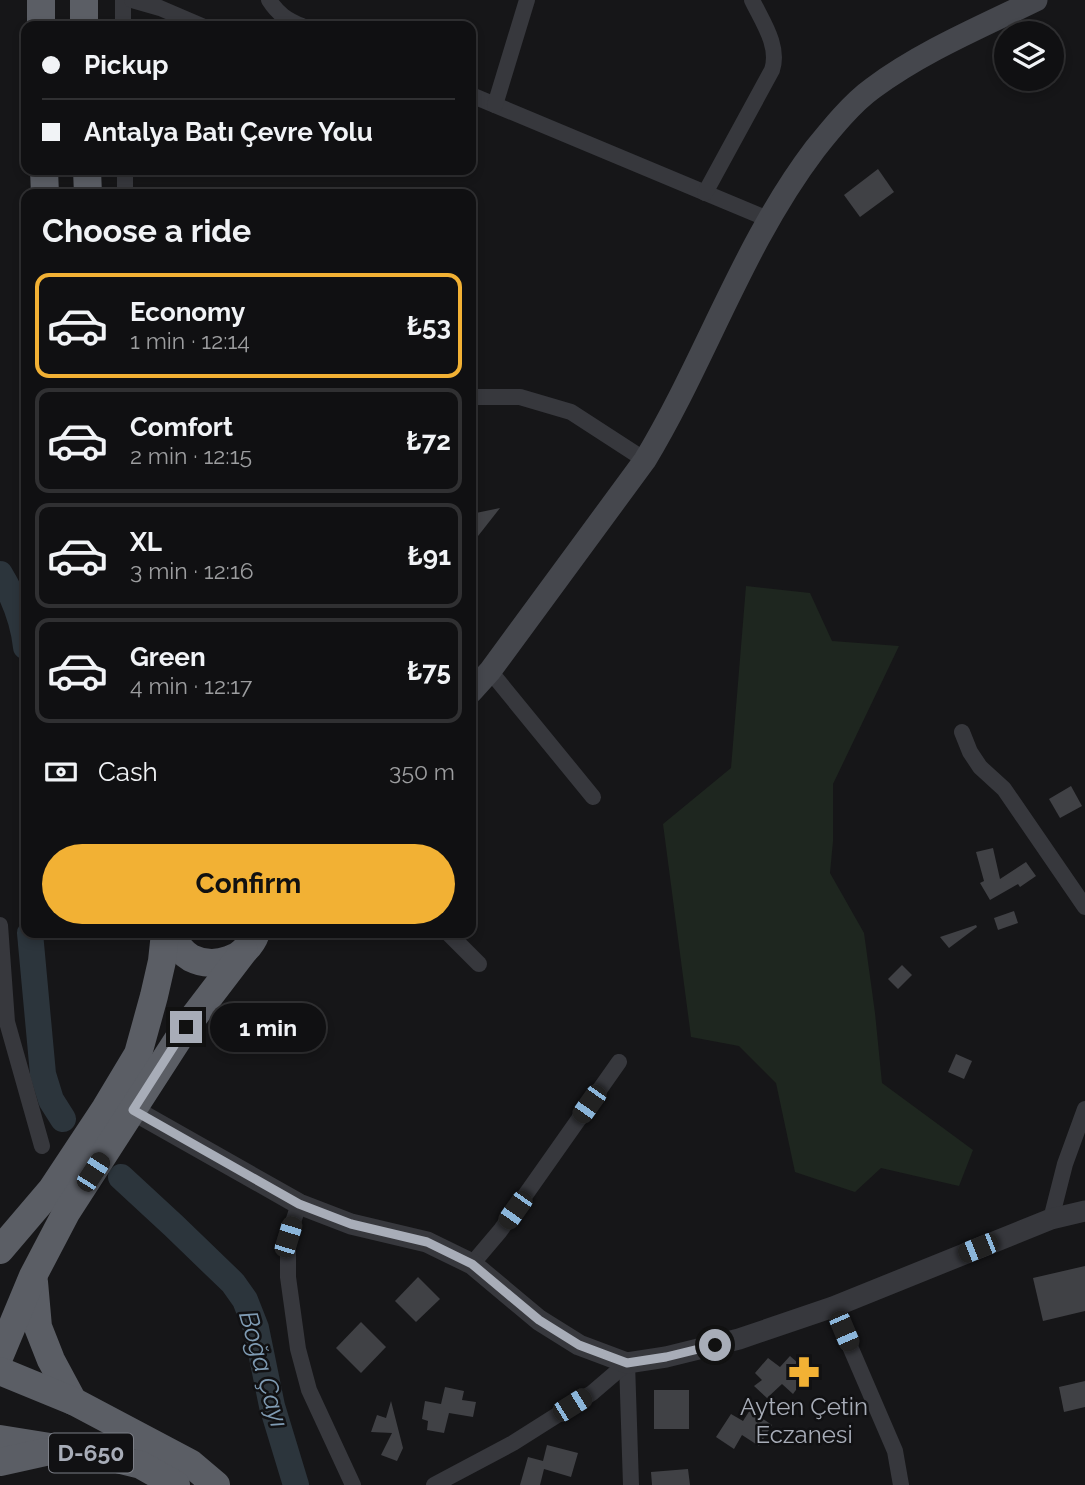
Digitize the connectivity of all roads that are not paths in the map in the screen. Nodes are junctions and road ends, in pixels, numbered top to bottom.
1 (41, 0) edge
2 (84, 0) edge
3 (123, 0) edge
4 (132, 0) edge
5 (269, 0) edge
6 (527, 0) edge
7 (752, 0) edge
8 (1036, 0) edge
9 (41, 21) edge
10 (84, 21) edge
11 (123, 21) edge
12 (190, 21) edge
13 (287, 21) edge
14 (476, 97) edge
15 (495, 105) junction
16 (705, 193) junction
17 (768, 219) junction
18 (476, 397) edge
19 (645, 460) junction
20 (489, 671) junction
21 (476, 686) edge
22 (962, 732) dead end
23 (593, 797) dead end
24 (1085, 907) edge
25 (0, 925) edge
26 (166, 938) edge
27 (170, 938) edge
28 (453, 938) edge
29 (254, 939) edge
30 (479, 964) dead end
31 (619, 1062) dead end
32 (1085, 1109) edge
33 (133, 1110) junction
34 (42, 1146) dead end
35 (299, 1204) junction
36 (1085, 1211) edge
37 (1051, 1219) junction
38 (0, 1250) edge
39 (472, 1264) junction
40 (33, 1276) junction
41 (833, 1307) junction
42 (0, 1354) edge
43 (627, 1363) junction
44 (0, 1370) edge
45 (73, 1401) junction
46 (0, 1439) edge
47 (63, 1449) junction
48 (0, 1462) edge
49 (176, 1485) edge
50 (216, 1485) edge
51 (352, 1485) edge
52 (434, 1485) edge
53 (631, 1485) edge
54 (901, 1485) edge

1 - 9 highway
2 - 10 highway
3 - 11 street
4 - 12 street
5 - 13 street
6 - 15 street
7 - 16 street
8 - 17 main road
14 - 15 street
15 - 16 street
16 - 17 street
17 - 19 main road
18 - 19 street
19 - 20 main road
20 - 21 main road
20 - 23 street
22 - 24 street
25 - 34 street
26 - 38 highway
27 - 29 highway
28 - 30 street
29 - 33 highway
31 - 39 street
32 - 37 street
33 - 35 street
33 - 40 highway
35 - 39 street
35 - 51 street
36 - 37 street
37 - 41 street
39 - 43 street
40 - 42 highway
40 - 45 highway
41 - 43 street
41 - 54 street
43 - 52 street
43 - 53 street
44 - 45 highway
45 - 50 highway
46 - 47 highway, D-650
47 - 48 highway
47 - 49 highway, D-650

